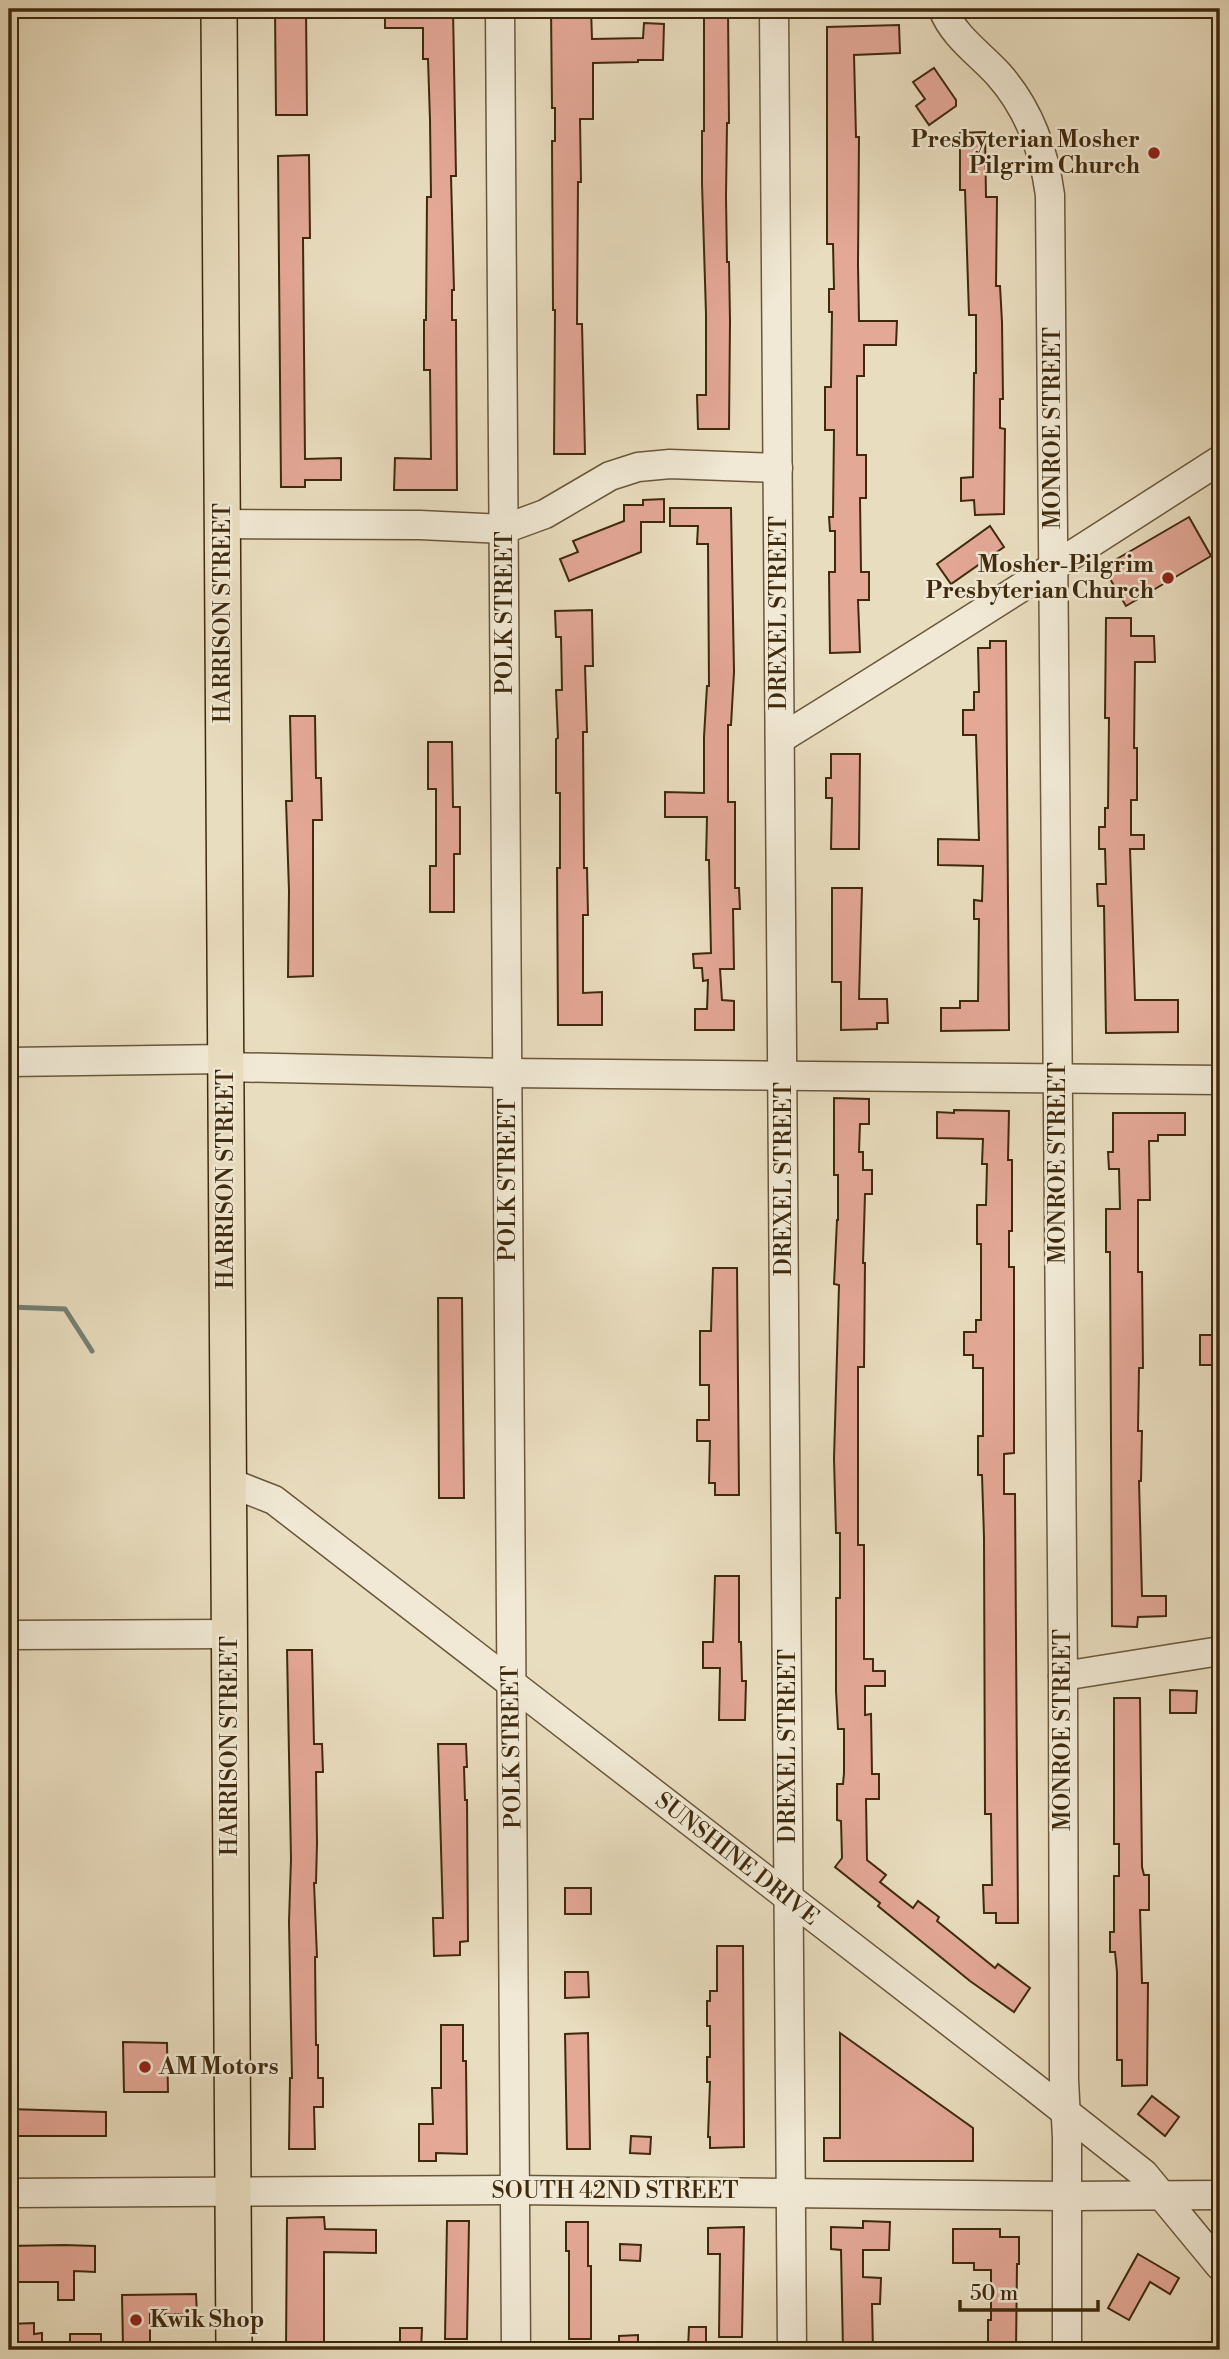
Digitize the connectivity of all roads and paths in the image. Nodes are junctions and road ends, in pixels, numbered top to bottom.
1 (219, 9) edge
2 (500, 9) edge
3 (774, 9) edge
4 (943, 9) edge
5 (1220, 460) edge
6 (778, 468) junction
7 (222, 524) junction
8 (504, 530) junction
9 (1054, 566) junction
10 (780, 739) junction
11 (9, 1062) edge
12 (226, 1063) junction
13 (507, 1073) junction
14 (783, 1077) junction
15 (1058, 1078) junction
16 (1220, 1080) edge
17 (228, 1482) junction
18 (230, 1634) junction
19 (9, 1635) edge
20 (1220, 1651) edge
21 (1063, 1676) junction
22 (511, 1684) junction
23 (789, 1899) junction
24 (1065, 2112) junction
25 (516, 2190) junction
26 (233, 2191) junction
27 (791, 2192) junction
28 (9, 2193) edge
29 (1162, 2195) junction
30 (1220, 2195) edge
31 (1066, 2196) junction
32 (1220, 2266) edge
33 (234, 2350) edge
34 (516, 2350) edge
35 (792, 2350) edge
36 (1067, 2350) edge

1 - 7 main road, HARRISON STREET
2 - 8 street, POLK STREET
3 - 6 street, DREXEL STREET
4 - 9 street, MONROE STREET
5 - 9 street
6 - 8 street
6 - 10 street, DREXEL STREET
7 - 8 street
7 - 12 main road, HARRISON STREET
8 - 13 street, POLK STREET
9 - 10 street
9 - 15 street, MONROE STREET
10 - 14 street, DREXEL STREET
11 - 12 street
12 - 13 street
12 - 17 main road, HARRISON STREET
13 - 14 street
13 - 22 street, POLK STREET
14 - 15 street
14 - 23 street, DREXEL STREET
15 - 16 street
15 - 21 street, MONROE STREET
17 - 18 main road, HARRISON STREET
17 - 22 street, SUNSHINE DRIVE
18 - 19 street
18 - 26 main road, HARRISON STREET
20 - 21 street
21 - 24 street, MONROE STREET
22 - 23 street, SUNSHINE DRIVE
22 - 25 street, POLK STREET
23 - 24 street, SUNSHINE DRIVE
23 - 27 street, DREXEL STREET
24 - 29 street, SUNSHINE DRIVE
24 - 31 street, MONROE STREET
25 - 26 street, SOUTH 42ND STREET
25 - 27 street, SOUTH 42ND STREET
25 - 34 street, POLK STREET
26 - 28 street, SOUTH 42ND STREET
26 - 33 main road, HARRISON STREET
27 - 31 street, SOUTH 42ND STREET
27 - 35 street, DREXEL STREET
29 - 30 street, SOUTH 42ND STREET
29 - 31 street, SOUTH 42ND STREET
29 - 32 street, SUNSHINE DRIVE
31 - 36 street, MONROE STREET

